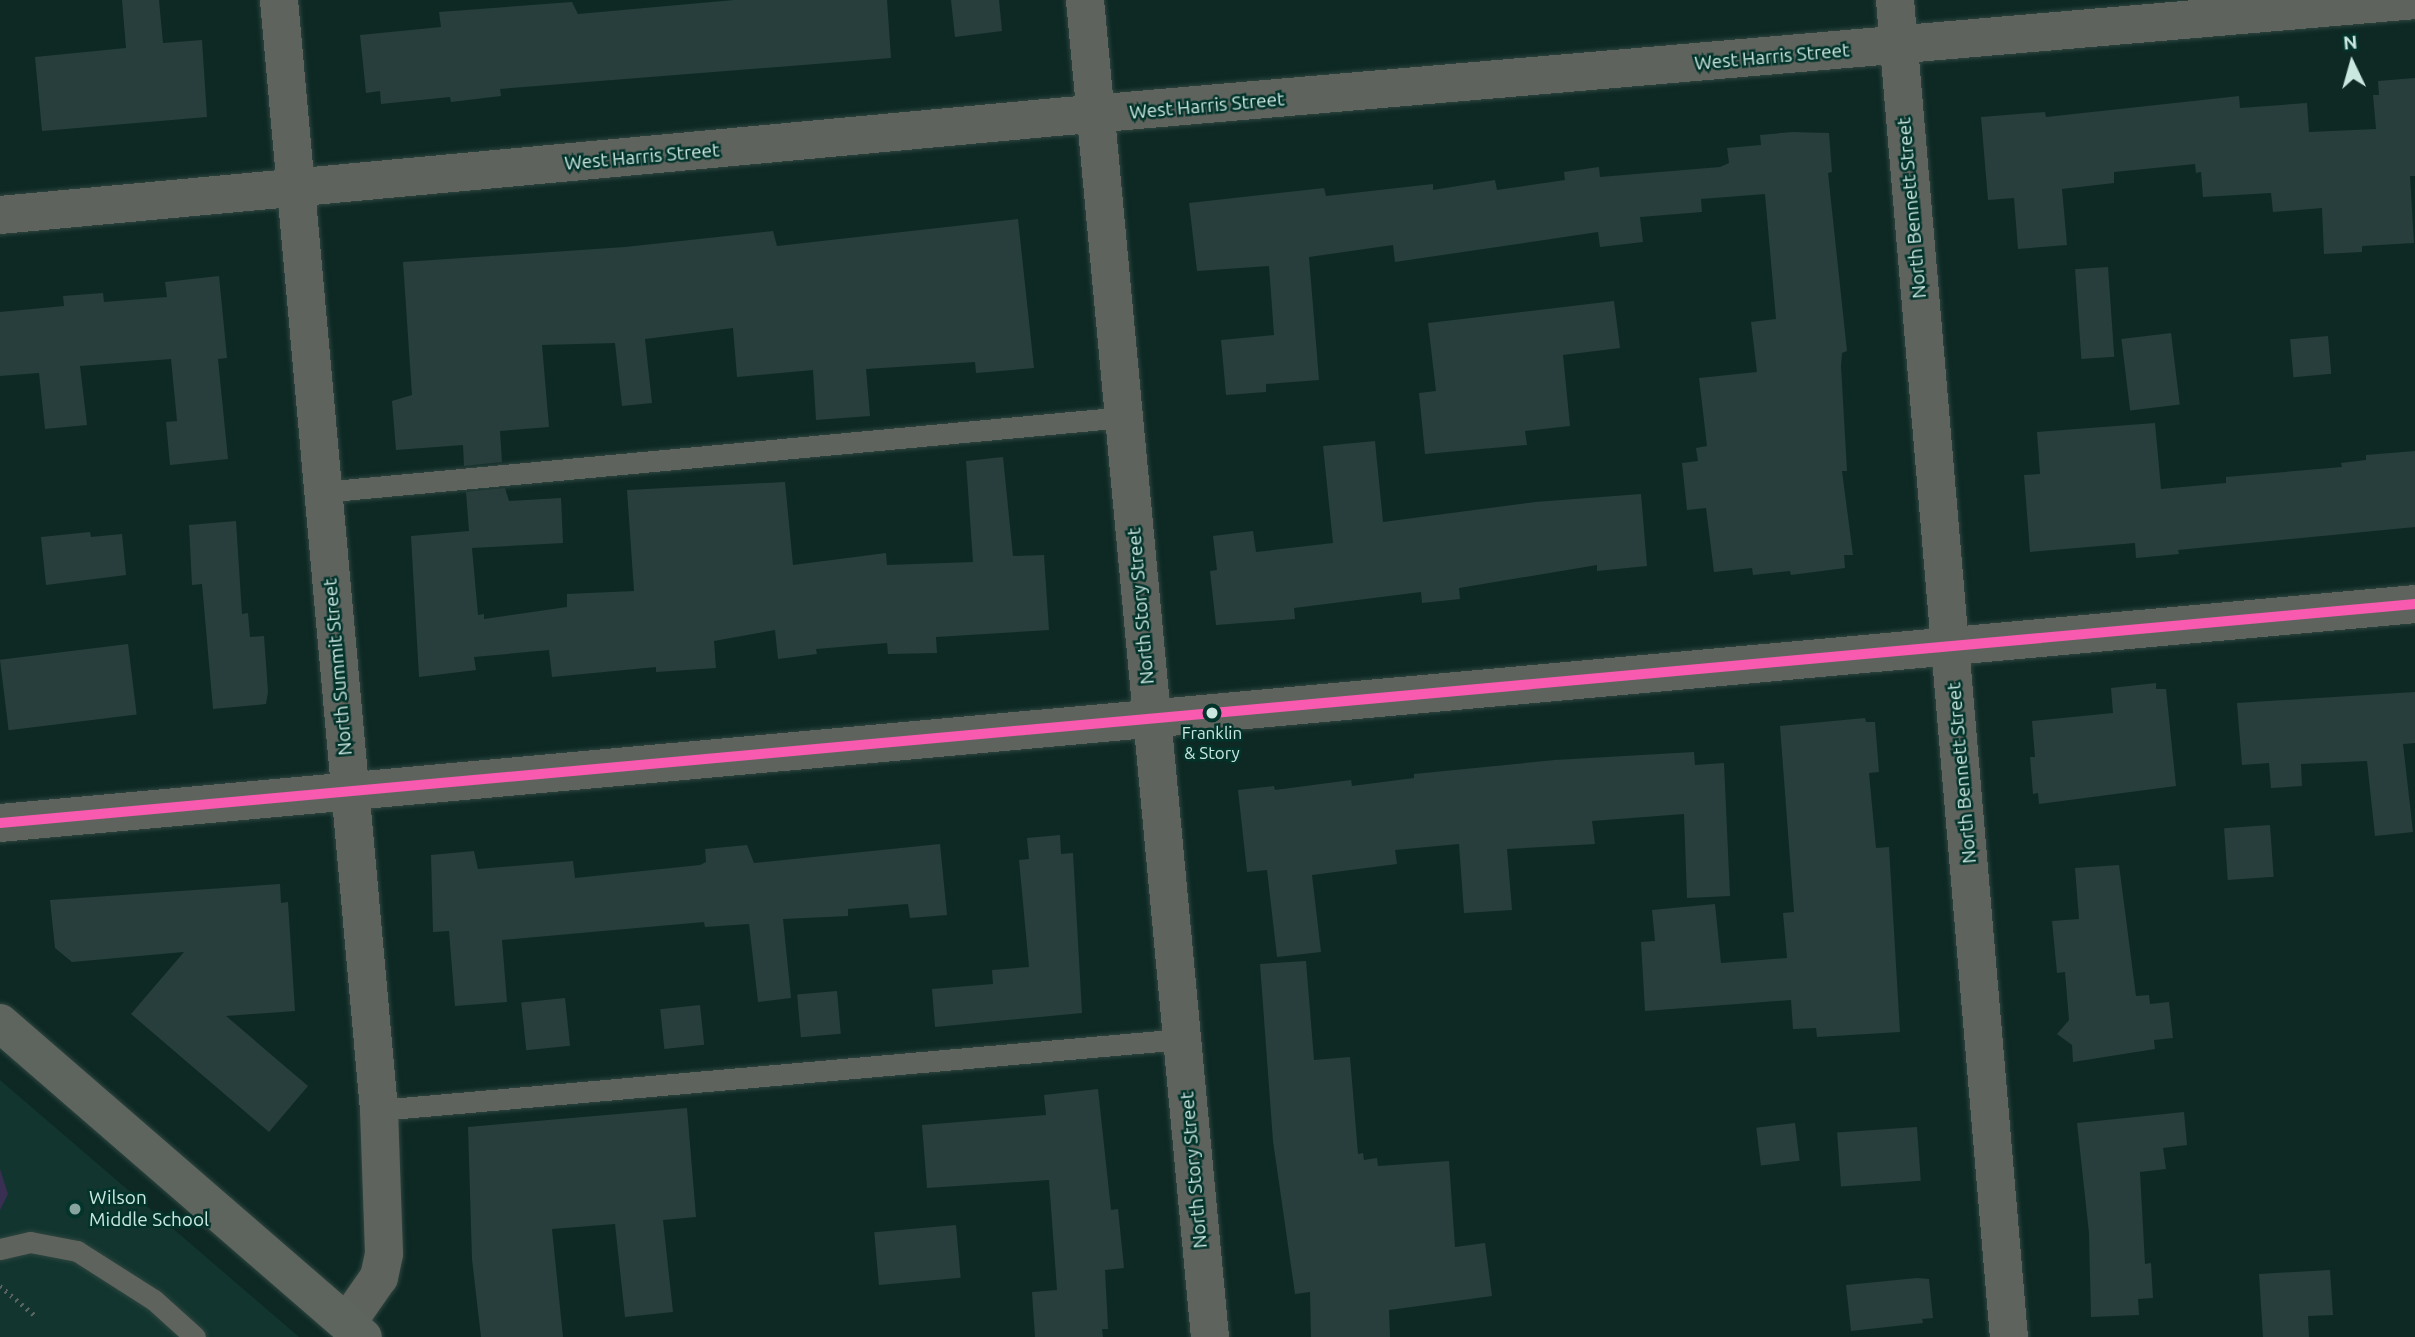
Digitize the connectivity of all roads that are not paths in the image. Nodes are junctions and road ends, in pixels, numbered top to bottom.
1 (279, 0) edge
2 (1085, 0) edge
3 (1895, 0) edge
4 (2415, 0) edge
5 (1899, 46) junction
6 (1096, 115) junction
7 (295, 189) junction
8 (0, 215) edge
9 (1124, 417) junction
10 (322, 492) junction
11 (2415, 604) edge
12 (1951, 646) junction
13 (1152, 719) junction
14 (349, 791) junction
15 (0, 823) edge
16 (0, 1023) edge
17 (1182, 1039) junction
18 (380, 1110) junction
19 (0, 1249) edge
20 (355, 1330) edge
21 (195, 1337) edge
22 (1210, 1337) edge
23 (2009, 1337) edge

1 - 7 street, North Summit Street
2 - 6 street, North Story Street
3 - 5 street, North Bennett Street
4 - 5 street, West Harris Street
5 - 6 street, West Harris Street
5 - 12 street, North Bennett Street
6 - 7 street, West Harris Street
6 - 9 street, North Story Street
7 - 8 street, West Harris Street
7 - 10 street, North Summit Street
9 - 10 lane
9 - 13 street, North Story Street
10 - 14 street, North Summit Street
11 - 12 street
12 - 13 street
12 - 23 street, North Bennett Street
13 - 14 street
13 - 17 street, North Story Street
14 - 15 street
14 - 18 street, North Summit Street
16 - 20 main road
17 - 18 lane
17 - 22 street, North Story Street
18 - 20 street, North Summit Street
19 - 21 lane

